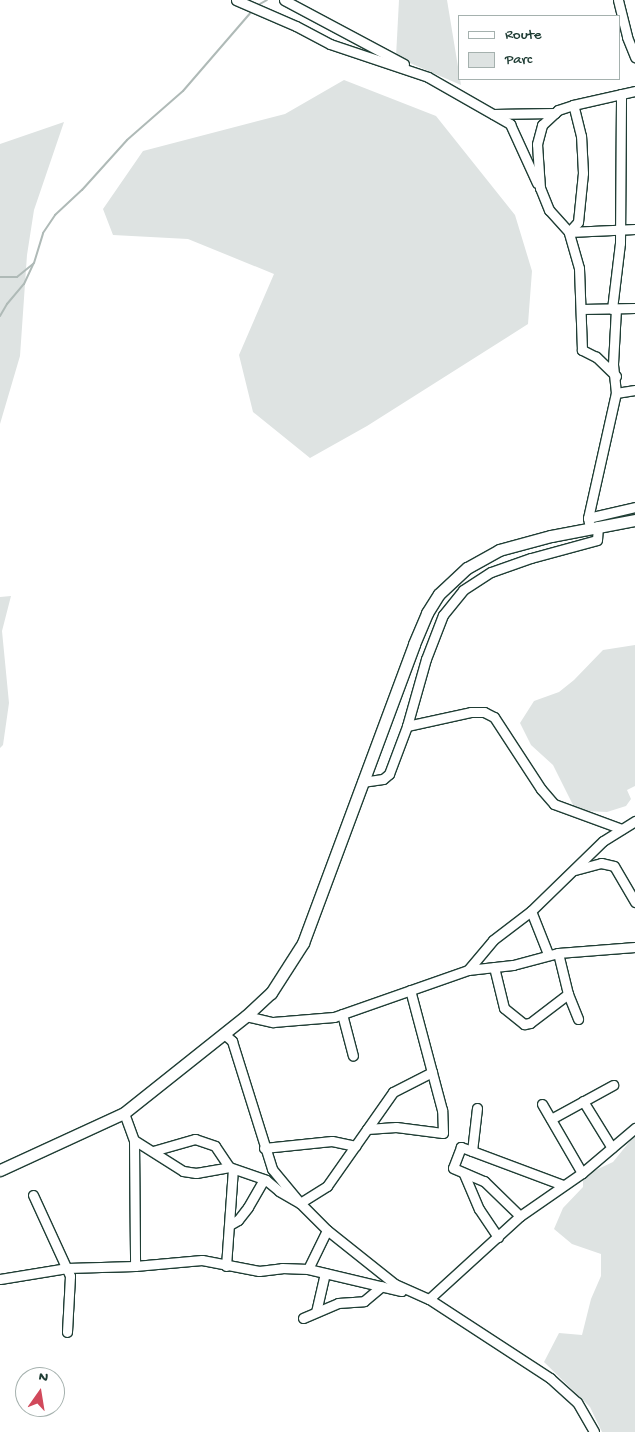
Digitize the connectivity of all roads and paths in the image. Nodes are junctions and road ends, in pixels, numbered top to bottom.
1 (236, 0) edge
2 (284, 0) edge
3 (618, 0) edge
4 (635, 57) edge
5 (428, 77) junction
6 (635, 91) edge
7 (621, 94) junction
8 (573, 105) junction
9 (555, 113) junction
10 (492, 114) junction
11 (540, 188) junction
12 (635, 229) edge
13 (621, 230) junction
14 (569, 232) junction
15 (635, 308) edge
16 (581, 309) junction
17 (614, 309) junction
18 (616, 376) junction
19 (635, 390) edge
20 (616, 393) junction
21 (635, 507) edge
22 (635, 520) edge
23 (592, 524) junction
24 (407, 726) junction
25 (362, 782) junction
26 (635, 821) edge
27 (622, 829) junction
28 (572, 871) junction
29 (635, 902) edge
30 (531, 910) junction
31 (635, 947) edge
32 (558, 953) junction
33 (548, 954) junction
34 (494, 967) junction
35 (468, 970) junction
36 (410, 990) junction
37 (568, 994) junction
38 (342, 1014) junction
39 (246, 1016) junction
40 (578, 1019) dead end
41 (224, 1034) junction
42 (353, 1056) dead end
43 (432, 1072) junction
44 (613, 1085) dead end
45 (583, 1101) junction
46 (542, 1104) dead end
47 (476, 1108) dead end
48 (124, 1113) junction
49 (551, 1119) junction
50 (635, 1128) edge
51 (367, 1129) junction
52 (134, 1140) junction
53 (355, 1146) junction
54 (264, 1148) junction
55 (612, 1148) junction
56 (153, 1151) junction
57 (472, 1151) junction
58 (231, 1168) junction
59 (0, 1170) edge
60 (582, 1173) junction
61 (464, 1174) junction
62 (264, 1179) junction
63 (563, 1185) junction
64 (32, 1195) dead end
65 (300, 1203) junction
66 (520, 1216) junction
67 (230, 1224) junction
68 (327, 1230) junction
69 (498, 1237) junction
70 (135, 1266) junction
71 (226, 1266) junction
72 (67, 1268) junction
73 (308, 1269) junction
74 (325, 1273) junction
75 (0, 1279) edge
76 (382, 1286) junction
77 (425, 1297) junction
78 (316, 1312) junction
79 (303, 1318) dead end
80 (66, 1332) dead end
81 (594, 1432) edge

1 - 5 street
2 - 5 street
3 - 4 street
5 - 10 street
6 - 7 street
7 - 8 street
7 - 13 street
8 - 9 street
8 - 14 street
9 - 10 street
9 - 11 street
10 - 11 street
11 - 14 street
12 - 13 street
13 - 14 street
13 - 17 street
14 - 16 street
15 - 17 street
16 - 17 street
16 - 18 street
17 - 18 street
18 - 20 street
19 - 20 street
20 - 23 street
21 - 23 street
22 - 23 main road
23 - 24 street
23 - 25 main road
24 - 25 street
24 - 27 street
25 - 39 main road
26 - 27 street
27 - 28 street
28 - 29 street
28 - 30 street
30 - 33 street
30 - 35 street
31 - 32 street
32 - 33 street
32 - 37 street
33 - 34 street
34 - 35 street
34 - 37 street
35 - 36 street
36 - 38 street
36 - 43 street
37 - 40 street
38 - 39 street
38 - 42 street
39 - 41 main road
41 - 48 main road
41 - 54 street
43 - 51 street
43 - 51 street
44 - 45 street
45 - 49 street
45 - 55 street
46 - 49 street
47 - 57 street
48 - 52 street
48 - 59 main road
49 - 60 street
50 - 55 street
51 - 53 street
52 - 56 street
52 - 70 street
53 - 54 street
53 - 65 street
54 - 65 street
55 - 60 street
56 - 58 street
56 - 58 street
57 - 61 street
57 - 63 street
58 - 62 street
58 - 67 street
60 - 63 street
61 - 66 street
61 - 69 street
62 - 65 street
62 - 67 street
63 - 66 street
64 - 72 street
65 - 68 street
66 - 69 street
67 - 71 street
68 - 73 street
68 - 77 street
69 - 77 street
70 - 71 street
70 - 72 street
71 - 73 street
72 - 75 street
72 - 80 street
73 - 74 street
74 - 76 street
74 - 78 street
76 - 77 street
76 - 78 street
77 - 81 street
78 - 79 street

